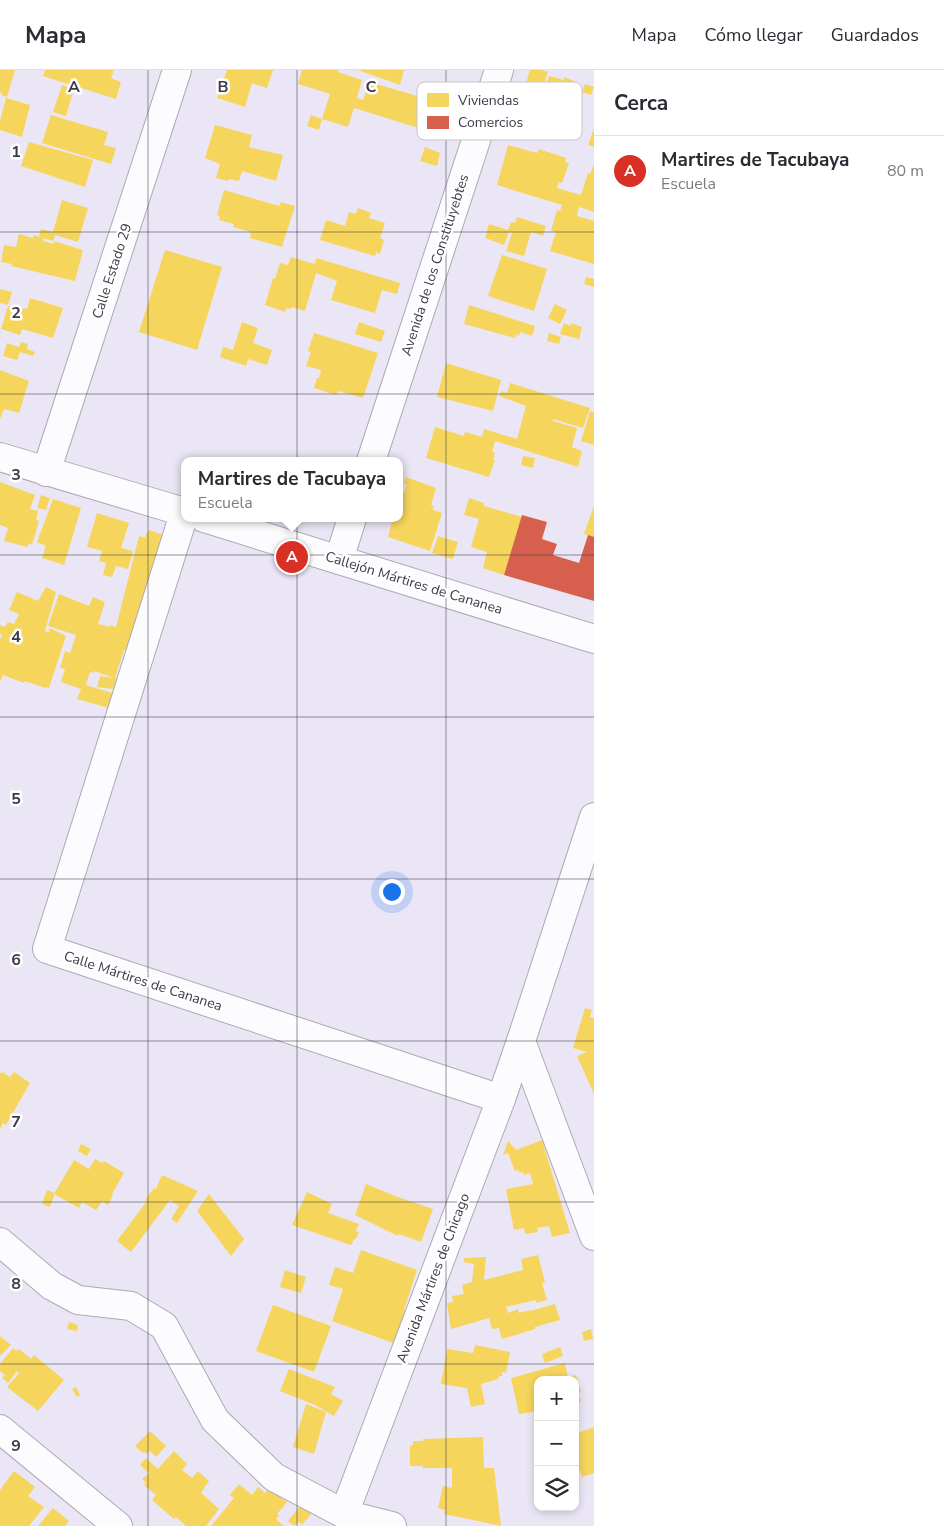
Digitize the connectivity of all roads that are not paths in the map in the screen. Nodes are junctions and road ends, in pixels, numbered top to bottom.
1 (177, 70) edge
2 (498, 70) edge
3 (494, 82) edge
4 (475, 140) edge
5 (0, 457) edge
6 (372, 457) edge
7 (46, 472) junction
8 (181, 512) edge
9 (181, 522) edge
10 (217, 522) edge
11 (351, 522) edge
12 (339, 560) junction
13 (594, 639) edge
14 (594, 817) edge
15 (521, 1041) junction
16 (501, 1099) junction
17 (594, 1236) edge
18 (0, 1242) edge
19 (0, 1429) edge
20 (344, 1514) junction
21 (118, 1526) edge
22 (392, 1526) edge

1 - 7 street, Calle Estado 29
2 - 3 street, Avenida de los Constituyebtes
4 - 6 street, Avenida de los Constituyebtes
5 - 7 street
7 - 8 street
9 - 16 street, Calle Mártires de Cananea
10 - 12 street, Callejón Mártires de Cananea
11 - 12 street
12 - 13 street, Callejón Mártires de Cananea
14 - 15 street, Avenida Mártires de Chicago
15 - 16 street, Avenida Mártires de Chicago
15 - 17 street
16 - 20 street, Avenida Mártires de Chicago
18 - 20 street
19 - 21 street
20 - 22 street

